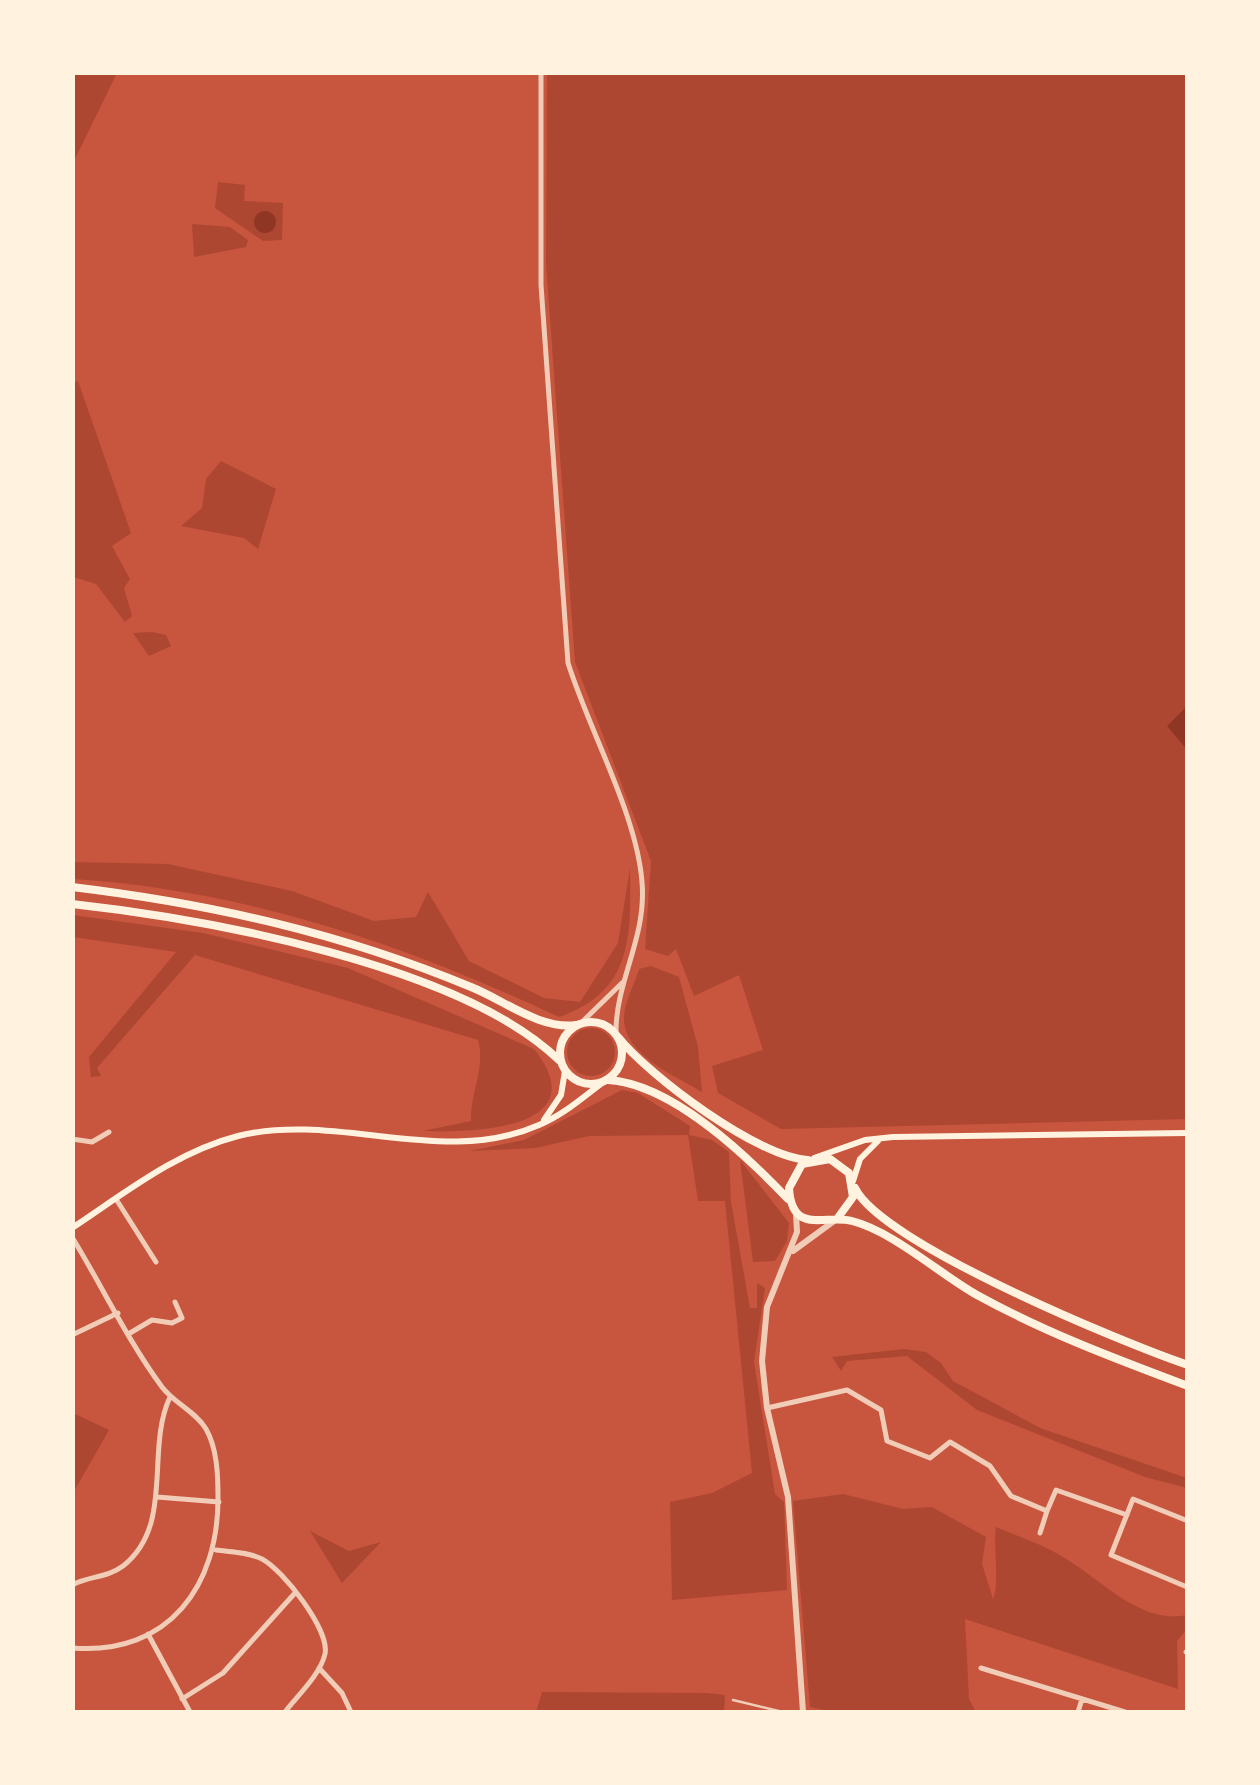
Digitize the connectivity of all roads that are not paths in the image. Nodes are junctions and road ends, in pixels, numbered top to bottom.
1 (541, 72) edge
2 (72, 886) edge
3 (72, 904) edge
4 (625, 980) junction
5 (579, 1024) junction
6 (617, 1035) junction
7 (560, 1061) junction
8 (565, 1071) junction
9 (605, 1081) junction
10 (535, 1127) junction
11 (109, 1132) dead end
12 (1188, 1132) edge
13 (72, 1139) edge
14 (878, 1140) junction
15 (812, 1159) junction
16 (853, 1182) junction
17 (116, 1198) junction
18 (792, 1204) junction
19 (836, 1220) junction
20 (72, 1228) edge
21 (72, 1237) edge
22 (789, 1255) junction
23 (156, 1262) dead end
24 (175, 1302) dead end
25 (118, 1313) junction
26 (130, 1333) junction
27 (72, 1335) edge
28 (1188, 1366) edge
29 (1188, 1386) edge
30 (170, 1396) junction
31 (767, 1408) junction
32 (157, 1497) junction
33 (218, 1502) junction
34 (1047, 1510) junction
35 (1127, 1515) junction
36 (1188, 1520) edge
37 (1040, 1533) dead end
38 (216, 1550) junction
39 (72, 1586) edge
40 (1187, 1587) edge
41 (295, 1594) junction
42 (148, 1634) junction
43 (72, 1648) edge
44 (319, 1668) junction
45 (981, 1668) dead end
46 (182, 1699) junction
47 (1082, 1699) junction
48 (733, 1700) dead end
49 (761, 1709) edge
50 (190, 1712) edge
51 (285, 1712) edge
52 (352, 1712) edge
53 (783, 1712) edge
54 (803, 1712) edge
55 (1078, 1712) edge
56 (1125, 1712) edge

1 - 4 street
2 - 5 highway
3 - 7 highway
4 - 5 street
4 - 6 street
5 - 6 highway
5 - 7 highway
6 - 9 highway
6 - 15 highway
7 - 8 highway
8 - 9 highway
8 - 10 main road
9 - 10 main road
9 - 18 highway
10 - 17 main road
11 - 13 street
12 - 14 main road
14 - 15 main road
14 - 16 main road
15 - 16 highway
15 - 18 highway
16 - 19 highway
16 - 28 highway
17 - 20 main road
17 - 23 street
18 - 19 highway
18 - 22 street
19 - 22 street
19 - 29 highway
21 - 25 street
22 - 31 street
24 - 26 street
25 - 26 street
25 - 27 street
26 - 30 street
30 - 32 street
30 - 33 street
31 - 34 street
31 - 54 street
32 - 33 street
32 - 39 street
33 - 38 street
34 - 35 street
34 - 37 street
35 - 36 street
35 - 40 street
38 - 41 street
38 - 42 street
41 - 44 street
41 - 46 street
42 - 43 street
42 - 46 street
44 - 51 street
44 - 52 street
45 - 47 street
46 - 50 street
47 - 55 street
47 - 56 street
48 - 49 lane
49 - 53 lane

